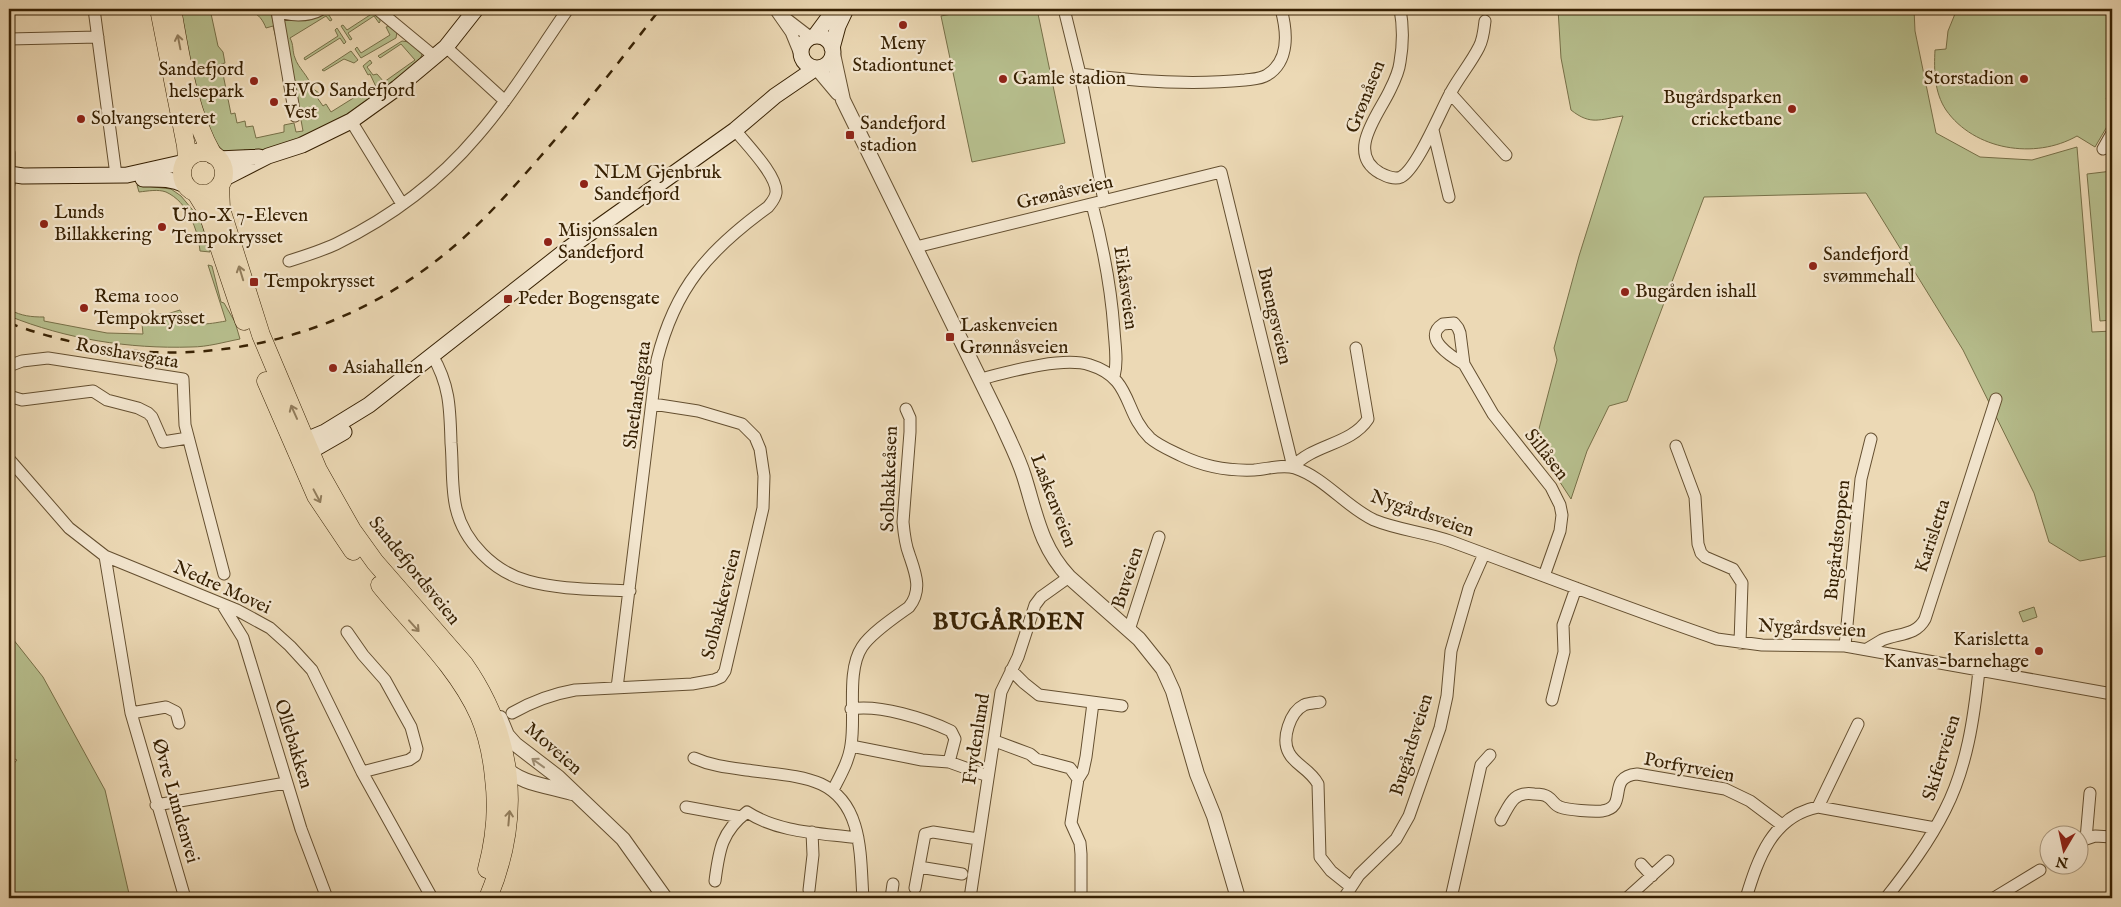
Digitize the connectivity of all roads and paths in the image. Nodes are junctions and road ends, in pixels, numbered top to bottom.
1 (94, 9) edge
2 (159, 9) edge
3 (322, 9) edge
4 (377, 9) edge
5 (476, 9) edge
6 (568, 9) edge
7 (835, 9) edge
8 (846, 9) edge
9 (1064, 9) edge
10 (1281, 9) edge
11 (1400, 9) edge
12 (276, 10) edge
13 (776, 10) edge
14 (302, 12) edge
15 (173, 13) edge
16 (1486, 22) dead end
17 (813, 36) junction
18 (98, 37) junction
19 (9, 39) edge
20 (833, 51) junction
21 (440, 52) junction
22 (800, 55) junction
23 (817, 68) junction
24 (1080, 74) junction
25 (1450, 93) junction
26 (775, 96) junction
27 (843, 100) junction
28 (505, 101) junction
29 (295, 116) dead end
30 (351, 121) junction
31 (735, 130) junction
32 (1433, 130) junction
33 (2112, 133) edge
34 (2102, 149) dead end
35 (9, 153) edge
36 (1506, 155) dead end
37 (268, 156) junction
38 (216, 157) junction
39 (186, 160) junction
40 (1221, 172) joint
41 (9, 174) edge
42 (121, 175) junction
43 (221, 182) junction
44 (9, 184) edge
45 (191, 189) junction
46 (1449, 197) dead end
47 (1098, 203) junction
48 (402, 204) junction
49 (916, 247) junction
50 (289, 261) dead end
51 (1356, 348) dead end
52 (432, 355) junction
53 (1464, 364) dead end
54 (9, 366) edge
55 (1114, 377) junction
56 (981, 380) junction
57 (9, 396) edge
58 (1996, 400) dead end
59 (653, 404) junction
60 (906, 409) dead end
61 (188, 438) junction
62 (1871, 439) dead end
63 (1676, 446) dead end
64 (304, 448) junction
65 (9, 459) edge
66 (1293, 468) junction
67 (1159, 536) dead end
68 (1484, 554) junction
69 (105, 556) junction
70 (224, 574) dead end
71 (1544, 576) junction
72 (1069, 578) junction
73 (1576, 588) junction
74 (630, 591) junction
75 (222, 603) junction
76 (1130, 630) junction
77 (347, 632) dead end
78 (1740, 643) junction
79 (1845, 646) junction
80 (1867, 649) junction
81 (1011, 670) junction
82 (1979, 670) junction
83 (475, 680) junction
84 (617, 688) junction
85 (2112, 694) edge
86 (1552, 700) dead end
87 (1320, 702) dead end
88 (1093, 704) junction
89 (1122, 706) dead end
90 (851, 709) junction
91 (131, 713) junction
92 (512, 713) dead end
93 (179, 723) dead end
94 (1858, 724) dead end
95 (995, 741) junction
96 (851, 746) junction
97 (491, 751) junction
98 (1490, 755) dead end
99 (694, 758) dead end
100 (950, 762) junction
101 (362, 772) junction
102 (508, 772) junction
103 (988, 776) junction
104 (1078, 779) junction
105 (286, 783) junction
106 (833, 790) junction
107 (2090, 793) dead end
108 (576, 794) junction
109 (156, 805) junction
110 (686, 807) dead end
111 (1818, 807) junction
112 (741, 817) junction
113 (1501, 820) dead end
114 (1782, 826) junction
115 (1935, 828) junction
116 (812, 832) junction
117 (2112, 837) edge
118 (858, 838) junction
119 (978, 839) junction
120 (1668, 861) dead end
121 (1641, 864) dead end
122 (919, 867) junction
123 (2038, 871) edge
124 (962, 874) dead end
125 (1652, 876) junction
126 (715, 881) dead end
127 (893, 884) dead end
128 (1351, 887) junction
129 (915, 888) dead end
130 (809, 890) dead end
131 (185, 898) edge
132 (327, 898) edge
133 (431, 898) edge
134 (477, 898) edge
135 (488, 898) edge
136 (666, 898) edge
137 (863, 898) edge
138 (891, 898) edge
139 (970, 898) edge
140 (1081, 898) edge
141 (1238, 898) edge
142 (1344, 898) edge
143 (1451, 898) edge
144 (1627, 898) edge
145 (1746, 898) edge
146 (1886, 898) edge
147 (1994, 898) edge

1 - 18 street
2 - 39 main road
3 - 14 street
4 - 21 street
5 - 21 main road
6 - 28 street
7 - 17 main road
8 - 20 main road
9 - 24 street, Eikåsveien
10 - 24 street
11 - 32 street, Grønåsen
12 - 14 street
12 - 29 street
13 - 17 street
13 - 22 street
38 -> 15 main road
16 - 25 street, Grønåsen
17 - 20 main road
17 - 22 main road
18 - 19 street
18 - 42 street
20 - 23 main road
20 - 27 street, Laskenveien
21 - 28 street
21 - 30 main road
22 - 23 main road
22 - 26 main road
23 - 26 main road
23 - 27 street, Laskenveien
24 - 47 street, Eikåsveien
25 - 32 street, Grønåsen
25 - 36 street
26 - 31 main road
27 - 49 street, Laskenveien
28 - 48 street
30 - 37 main road
30 - 48 street
31 - 52 main road
31 - 59 street, Shetlandsgata
32 - 46 street
33 - 34 street
35 - 41 street
37 - 38 main road
37 - 43 main road
38 - 39 main road
38 - 43 main road
39 - 42 main road
39 - 45 main road
40 - 47 street, Grønåsveien
40 - 66 street, Buengsveien
41 - 42 main road
41 - 44 street
42 - 45 main road
43 - 45 main road
64 -> 43 main road, Sandefjordsveien
45 - 64 main road, Sandefjordsveien
47 - 49 street, Grønåsveien
47 - 55 street, Eikåsveien
48 - 50 street
49 - 56 street, Laskenveien
51 - 66 street
52 - 64 main road
52 - 74 street
53 - 71 street, Sillåsen
54 - 61 street, Rosshavsgata
55 - 56 street, Nygårdsveien
55 - 66 street, Nygårdsveien
56 - 72 street, Laskenveien
57 - 61 street
58 - 80 street, Karisletta
59 - 74 street, Shetlandsgata
59 - 84 street, Solbakkeveien
60 - 90 street, Solbakkeåsen
61 - 70 street, Rosshavsgata
62 - 79 street, Bugårdstoppen
63 - 78 street
64 - 83 main road, Sandefjordsveien
64 -> 97 main road, Sandefjordsveien
65 - 69 street, Nedre Movei
66 - 68 street, Nygårdsveien
67 - 76 street, Buveien
68 - 71 street, Nygårdsveien
68 - 128 street, Bugårdsveien
69 - 75 street, Nedre Movei
69 - 91 street, Øvre Lundenvei
71 - 73 street, Nygårdsveien
72 - 76 street, Laskenveien
72 - 81 street, Frydenlund
73 - 78 street, Nygårdsveien
73 - 86 street
74 - 84 street, Shetlandsgata
75 - 101 street, Nedre Movei
75 - 105 street, Ollebakken
76 - 141 street, Laskenveien
77 - 101 street
78 - 79 street, Nygårdsveien
79 - 80 street, Nygårdsveien
80 - 82 street, Nygårdsveien
81 - 88 street
81 - 95 street, Frydenlund
82 - 85 street, Nygårdsveien
82 - 115 street, Skiferveien
83 - 102 main road, Sandefjordsveien
108 -> 83 street, Moveien
84 - 92 street, Solbakkeveien
87 - 128 street
88 - 89 street
88 - 104 street
90 - 96 street, Solbakkeåsen
90 - 100 street
91 - 93 street, Øvre Lundenvei
91 - 109 street, Øvre Lundenvei
94 - 111 street
95 - 103 street, Frydenlund
95 - 104 street
96 - 100 street
96 - 106 street, Solbakkeåsen
97 - 102 street, Moveien
97 - 134 main road, Sandefjordsveien
98 - 143 street
99 - 106 street
100 - 103 street
101 - 133 street, Nedre Movei
102 - 108 street, Moveien
135 -> 102 main road, Sandefjordsveien
103 - 119 street, Frydenlund
104 - 140 street
105 - 109 street
105 - 132 street, Ollebakken
106 - 118 street
107 - 117 street
108 - 136 street, Moveien
109 - 131 street, Øvre Lundenvei
110 - 112 street
111 - 114 street
111 - 115 street
112 - 116 street
112 - 126 street
113 - 114 street, Porfyrveien
114 - 145 street
115 - 146 street, Skiferveien
116 - 118 street
116 - 130 street
118 - 137 street
119 - 122 street
119 - 139 street, Frydenlund
120 - 125 street
121 - 125 street
122 - 124 street
122 - 129 street
123 - 147 street
125 - 144 street
127 - 138 street
128 - 142 street, Bugårdsveien

